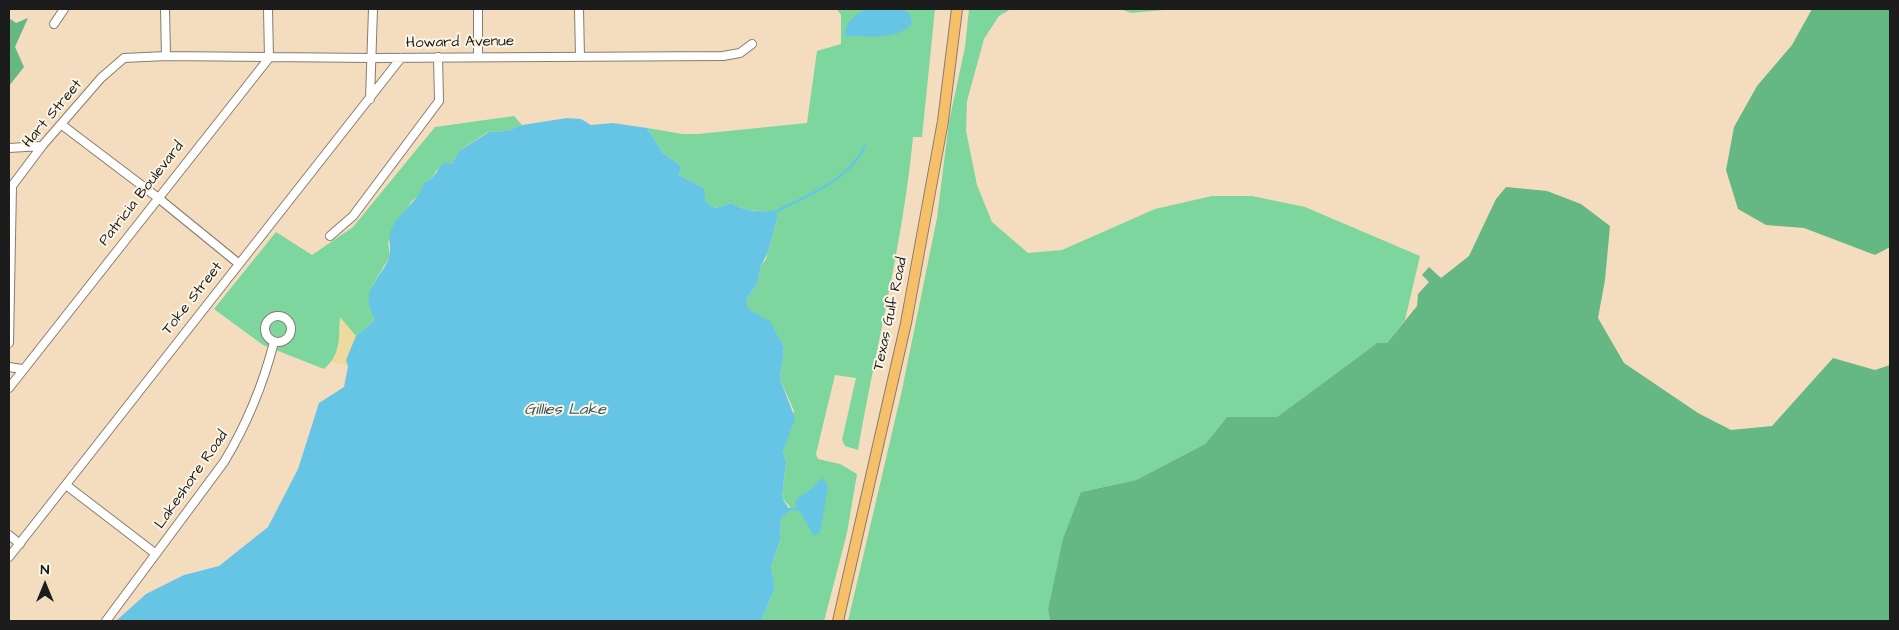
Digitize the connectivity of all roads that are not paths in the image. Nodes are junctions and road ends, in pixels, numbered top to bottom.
1 (64, 9) edge
2 (165, 9) edge
3 (268, 9) edge
4 (373, 9) edge
5 (478, 9) edge
6 (580, 9) edge
7 (957, 9) edge
8 (54, 24) dead end
9 (752, 44) dead end
10 (166, 56) junction
11 (478, 56) junction
12 (438, 57) junction
13 (580, 57) junction
14 (268, 58) junction
15 (373, 58) junction
16 (400, 58) junction
17 (370, 99) junction
18 (62, 124) junction
19 (42, 146) junction
20 (9, 148) edge
21 (157, 197) junction
22 (330, 236) dead end
23 (238, 263) junction
24 (274, 342) dead end
25 (9, 343) edge
26 (9, 367) edge
27 (22, 369) junction
28 (9, 388) edge
29 (66, 485) junction
30 (9, 535) edge
31 (20, 544) junction
32 (156, 554) junction
33 (9, 558) edge
34 (106, 621) edge
35 (838, 621) edge

1 - 8 street
2 - 10 street
3 - 14 street
4 - 15 street
5 - 11 street
6 - 13 street
7 - 35 main road, Texas Gulf Road
9 - 13 street, Howard Avenue
10 - 14 street, Howard Avenue
10 - 18 street, Hart Street
11 - 12 street, Howard Avenue
11 - 13 street, Howard Avenue
12 - 16 street, Howard Avenue
12 - 22 street
14 - 15 street, Howard Avenue
14 - 21 street, Patricia Boulevard
15 - 16 street, Howard Avenue
15 - 17 street
16 - 17 street, Toke Street
17 - 23 street, Toke Street
18 - 19 street, Hart Street
18 - 21 street
19 - 20 street
19 - 25 street, Hart Street
21 - 23 street
21 - 27 street, Patricia Boulevard
23 - 29 street, Toke Street
24 - 32 street, Lakeshore Road
26 - 27 street
27 - 28 street, Patricia Boulevard
29 - 31 street, Toke Street
29 - 32 street
30 - 31 street
31 - 33 street, Toke Street
32 - 34 street, Lakeshore Road

